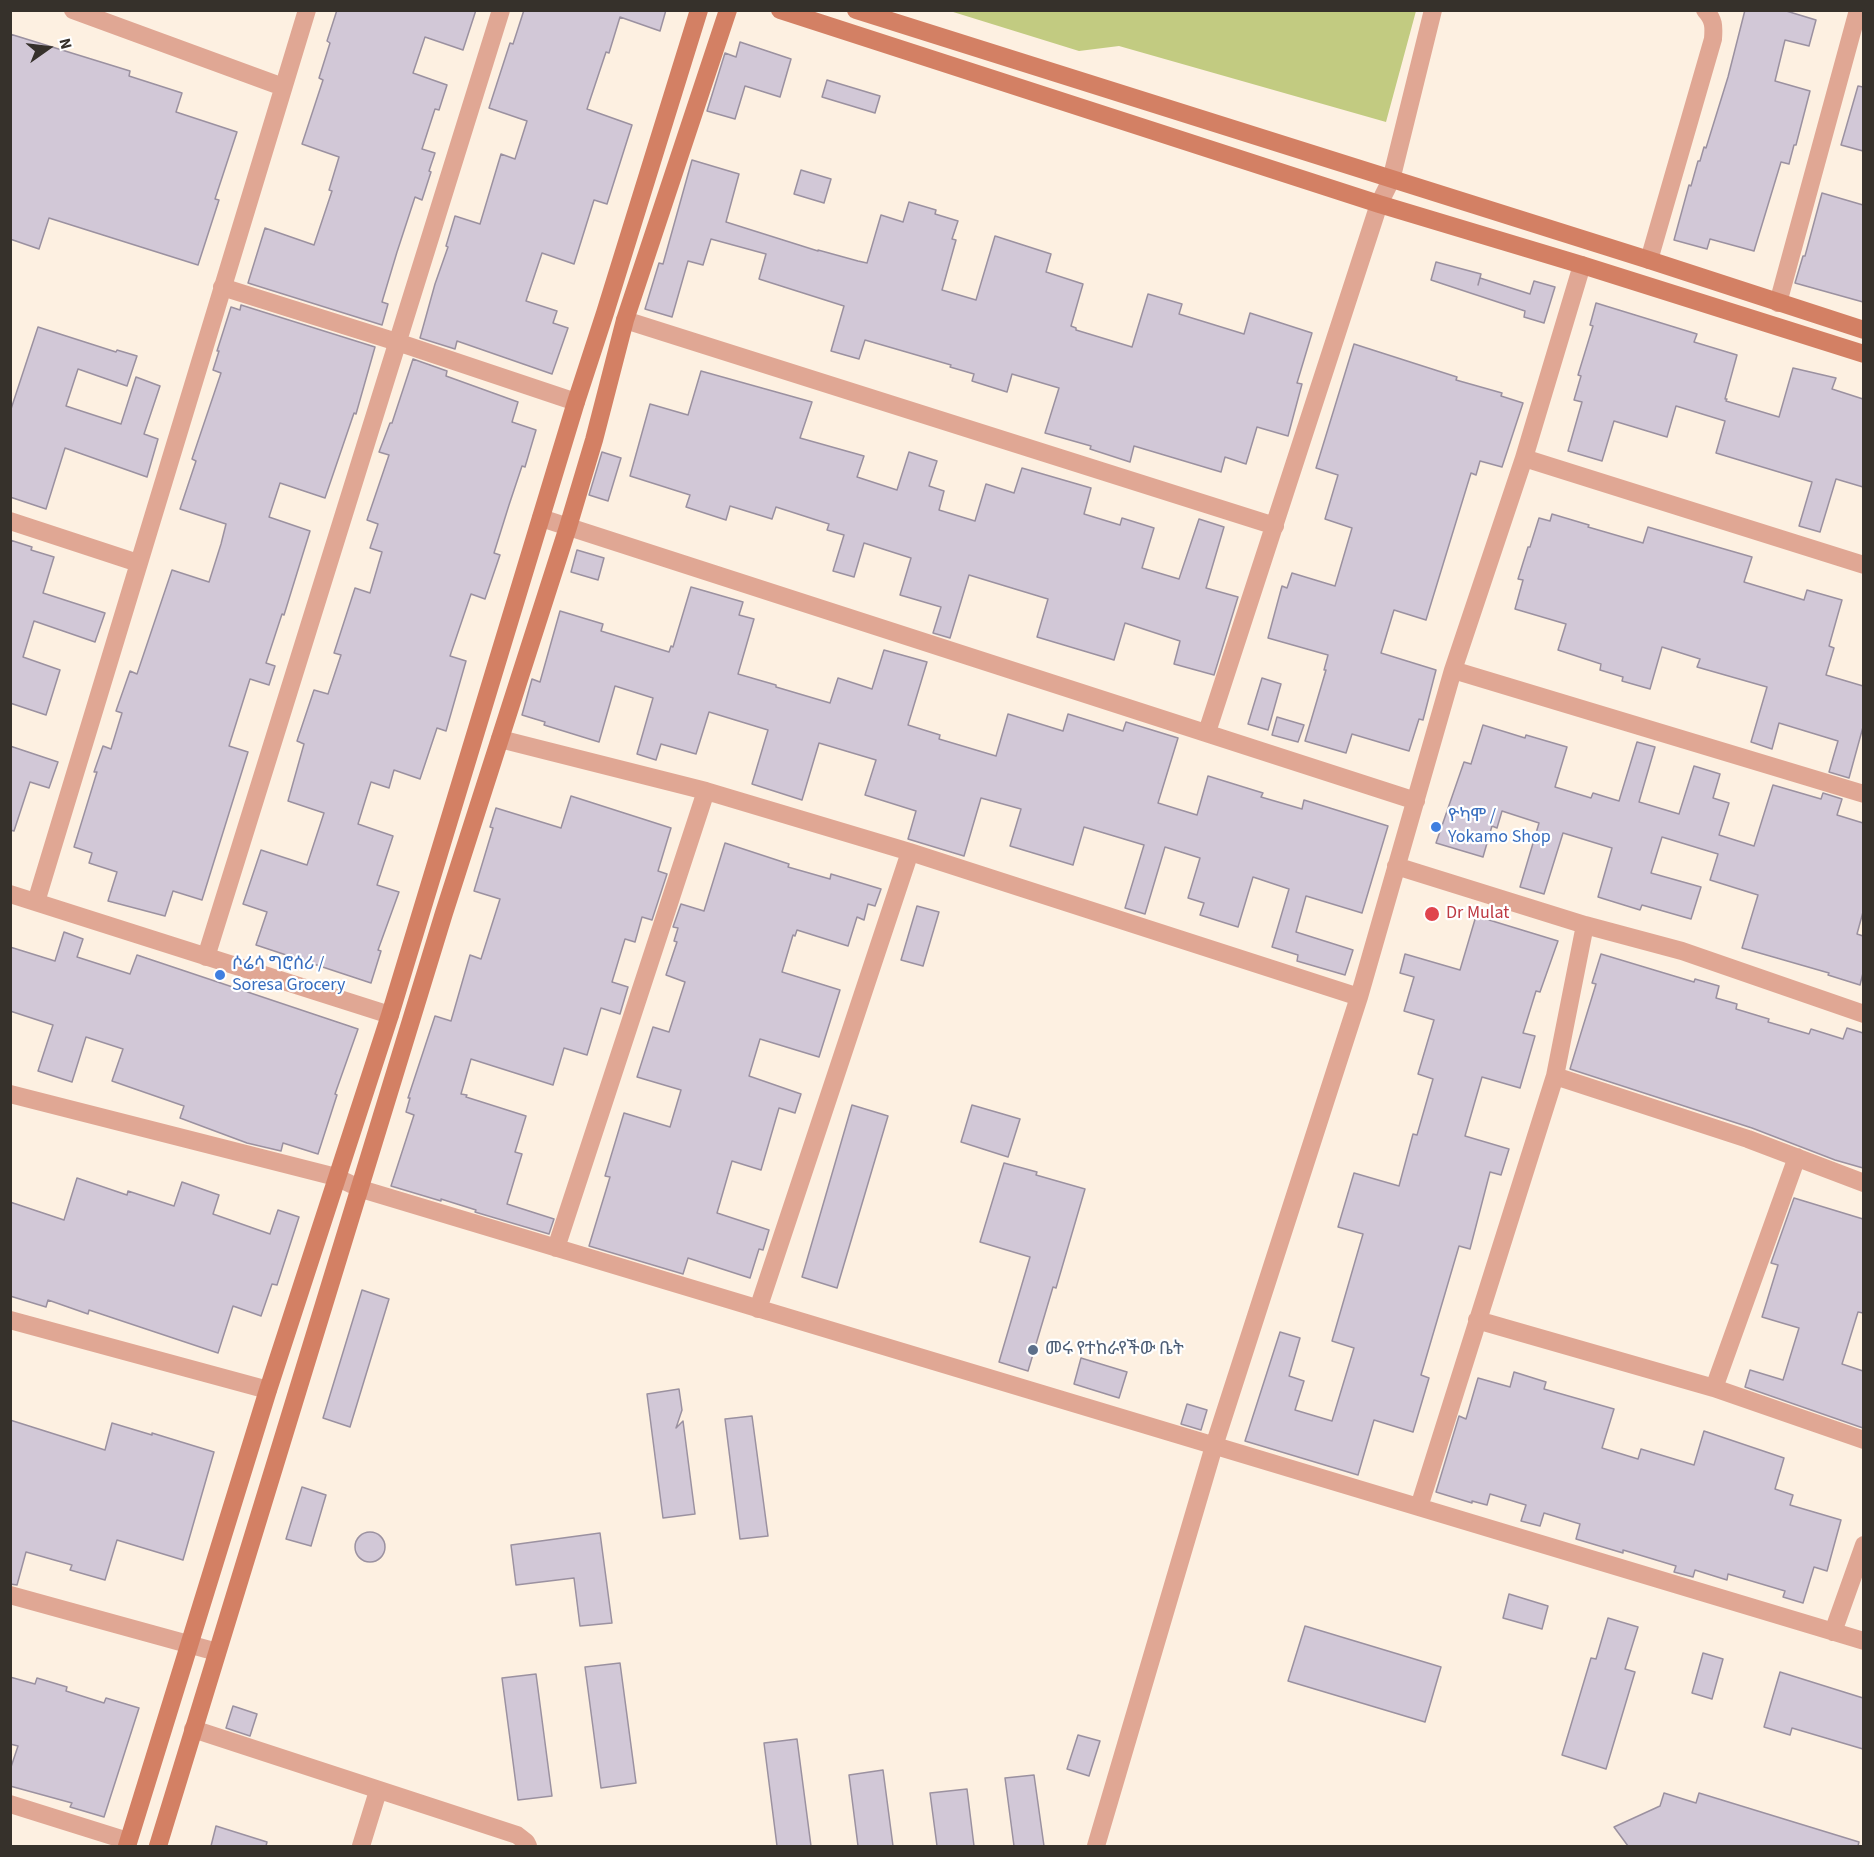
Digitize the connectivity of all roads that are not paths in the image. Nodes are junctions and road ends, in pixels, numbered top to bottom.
1 (73, 10) edge
2 (307, 10) edge
3 (501, 10) edge
4 (699, 10) edge
5 (728, 10) edge
6 (780, 10) edge
7 (856, 10) edge
8 (1433, 10) edge
9 (1706, 10) edge
10 (1858, 10) edge
11 (284, 87) junction
12 (1391, 180) junction
13 (1379, 204) junction
14 (1649, 260) junction
15 (1582, 265) junction
16 (222, 287) junction
17 (1778, 303) junction
18 (625, 320) junction
19 (1863, 330) edge
20 (398, 342) junction
21 (1863, 354) edge
22 (576, 402) junction
23 (1524, 458) junction
24 (540, 518) junction
25 (10, 521) edge
26 (1275, 526) junction
27 (568, 527) junction
28 (138, 563) junction
29 (1863, 565) edge
30 (1453, 670) junction
31 (1208, 732) junction
32 (500, 739) junction
33 (706, 791) junction
34 (1863, 794) edge
35 (1416, 801) junction
36 (910, 852) junction
37 (1396, 866) junction
38 (10, 894) edge
39 (36, 902) junction
40 (1585, 925) junction
41 (206, 957) junction
42 (1359, 997) junction
43 (1863, 1014) edge
44 (390, 1015) junction
45 (1555, 1076) junction
46 (10, 1094) edge
47 (1797, 1157) junction
48 (336, 1177) junction
49 (1863, 1183) edge
50 (361, 1189) junction
51 (556, 1248) junction
52 (758, 1309) junction
53 (10, 1320) edge
54 (1477, 1320) junction
55 (1714, 1388) junction
56 (268, 1390) junction
57 (1863, 1440) edge
58 (1214, 1446) junction
59 (1419, 1508) junction
60 (1863, 1545) edge
61 (10, 1595) edge
62 (1833, 1632) junction
63 (1863, 1641) edge
64 (190, 1645) junction
65 (217, 1652) junction
66 (193, 1729) junction
67 (378, 1791) junction
68 (10, 1804) edge
69 (127, 1844) edge
70 (158, 1846) edge
71 (361, 1846) edge
72 (528, 1846) edge
73 (1096, 1846) edge

1 - 11 street
2 - 11 street
3 - 20 street
4 - 22 street
5 - 18 street
6 - 13 street
7 - 12 street
8 - 12 street
9 - 14 street
10 - 17 street
11 - 16 street
12 - 13 street
12 - 14 street
13 - 15 street
13 - 26 street
14 - 17 street
15 - 21 street
15 - 23 street
16 - 20 street
16 - 28 street
17 - 19 street
18 - 26 street
18 - 27 street
20 - 22 street
20 - 41 street
22 - 24 street
23 - 29 street
23 - 30 street
24 - 27 street
24 - 44 street
25 - 28 street
26 - 31 street
27 - 31 street
27 - 32 street
28 - 39 street
30 - 34 street
30 - 35 street
31 - 35 street
32 - 33 street
32 - 50 street
33 - 36 street
33 - 51 street
35 - 37 street
36 - 42 street
36 - 52 street
37 - 40 street
37 - 42 street
38 - 39 street
39 - 41 street
40 - 43 street
40 - 45 street
41 - 44 street
42 - 58 street
44 - 48 street
45 - 47 street
45 - 54 street
46 - 48 street
47 - 49 street
47 - 55 street
48 - 50 street
48 - 56 street
50 - 51 street
50 - 65 street
51 - 52 street
52 - 58 street
53 - 56 street
54 - 55 street
54 - 59 street
55 - 57 street
56 - 64 street
58 - 59 street
58 - 73 street
59 - 62 street
60 - 62 street
61 - 64 street
62 - 63 street
64 - 65 street
64 - 69 street
65 - 66 street
66 - 67 street
66 - 70 street
67 - 71 street
67 - 72 street
68 - 69 street

